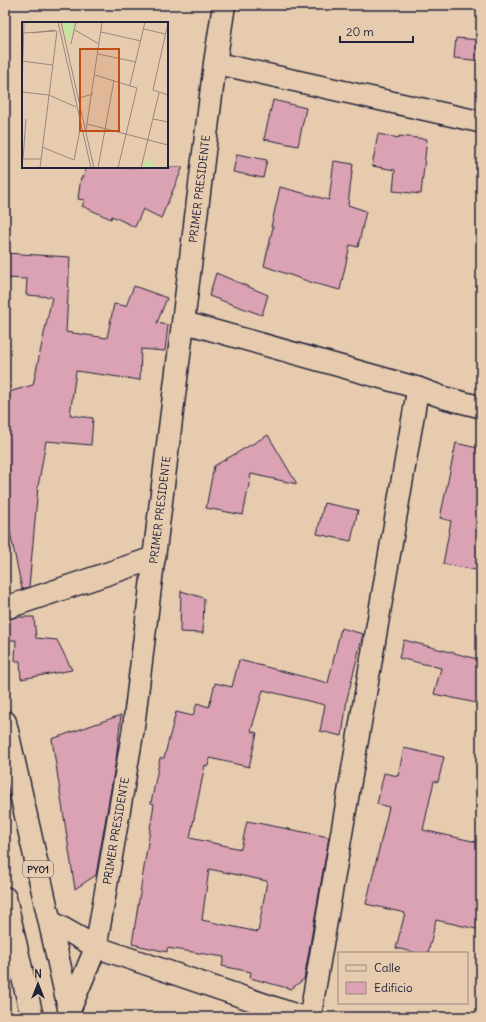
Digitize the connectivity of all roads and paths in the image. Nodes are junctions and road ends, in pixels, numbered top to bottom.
1 (224, 5) edge
2 (215, 63) junction
3 (481, 122) edge
4 (183, 322) junction
5 (418, 388) junction
6 (481, 407) edge
7 (154, 558) junction
8 (5, 608) edge
9 (5, 722) edge
10 (5, 898) edge
11 (50, 921) junction
12 (9, 944) edge
13 (96, 947) junction
14 (70, 1013) edge
15 (32, 1017) edge
16 (302, 1017) edge
17 (310, 1017) edge

1 - 2 main road, PRIMER PRESIDENTE
2 - 3 street
2 - 4 main road, PRIMER PRESIDENTE
4 - 5 street
4 - 7 main road, PRIMER PRESIDENTE
5 - 6 street
5 - 17 street
7 - 8 main road
7 - 13 street, PRIMER PRESIDENTE
9 - 11 main road, PY01
10 - 12 main road
11 - 13 street
11 - 14 main road, PY01
12 - 15 main road
13 - 14 street, PRIMER PRESIDENTE
13 - 16 street

